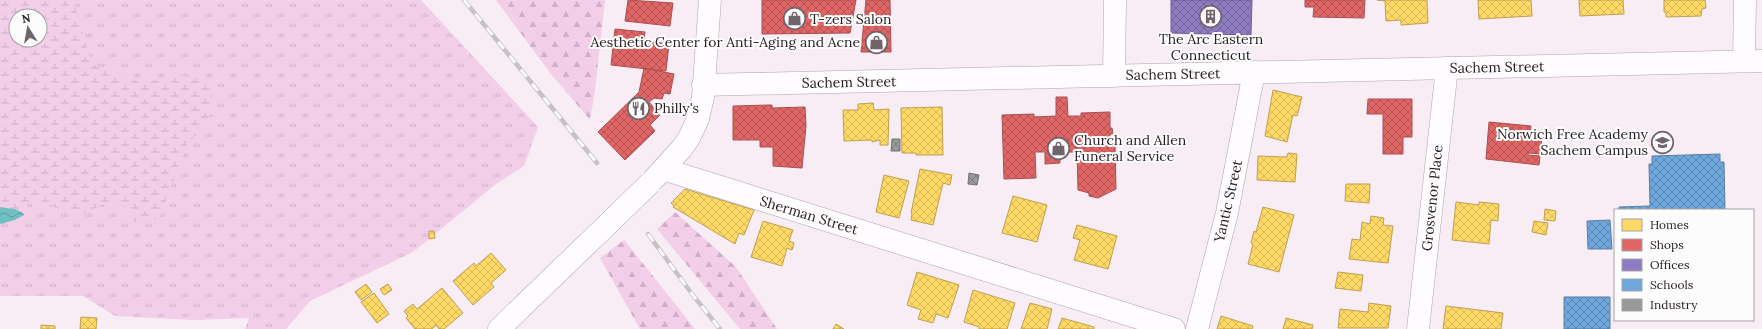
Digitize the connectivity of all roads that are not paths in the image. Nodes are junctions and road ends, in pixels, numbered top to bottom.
1 (710, 0) edge
2 (1115, 0) edge
3 (1745, 0) edge
4 (1753, 61) edge
5 (1447, 68) junction
6 (1254, 72) junction
7 (1114, 76) junction
8 (703, 85) junction
9 (657, 176) junction
10 (500, 329) edge
11 (1174, 329) edge
12 (1197, 329) edge
13 (1418, 329) edge

1 - 8 street
2 - 7 street
3 - 4 street
4 - 5 street, Sachem Street
5 - 6 street, Sachem Street
5 - 13 street, Grosvenor Place
6 - 7 street, Sachem Street
6 - 12 street, Yantic Street
7 - 8 street, Sachem Street
8 - 9 street
9 - 10 street, bridge
9 - 11 street, Sherman Street

